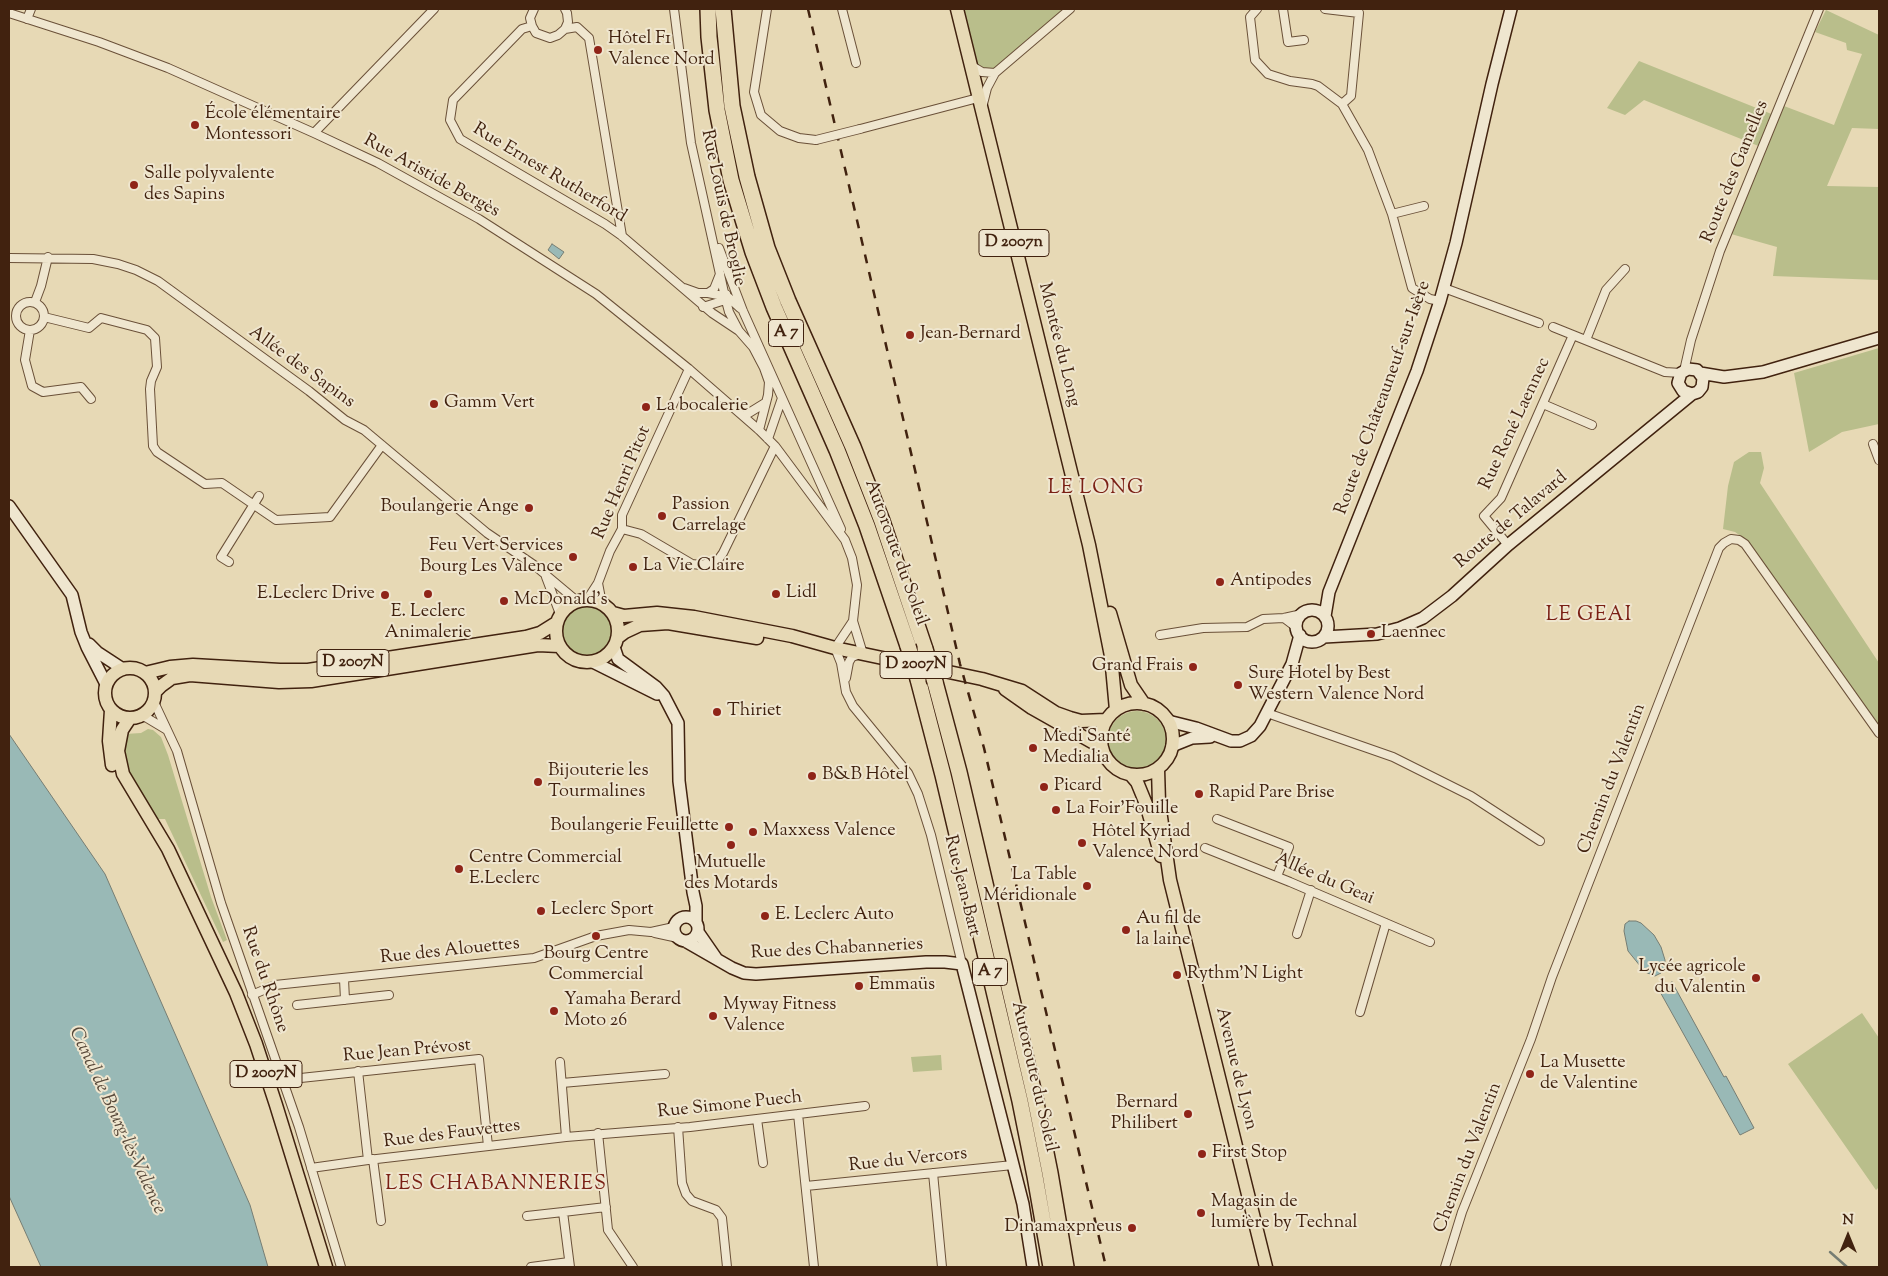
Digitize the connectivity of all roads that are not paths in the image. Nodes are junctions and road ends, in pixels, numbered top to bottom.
1 (31, 9) edge
2 (434, 9) edge
3 (534, 9) edge
4 (564, 9) edge
5 (674, 9) edge
6 (708, 9) edge
7 (723, 9) edge
8 (767, 9) edge
9 (842, 9) edge
10 (957, 9) edge
11 (1070, 9) edge
12 (1257, 9) edge
13 (1283, 9) edge
14 (1325, 9) edge
15 (1511, 9) edge
16 (1819, 9) edge
17 (9, 13) edge
18 (27, 19) junction
19 (532, 26) junction
20 (565, 29) junction
21 (1304, 40) dead end
22 (856, 64) dead end
23 (970, 64) junction
24 (996, 73) junction
25 (978, 98) junction
26 (1342, 104) junction
27 (982, 114) junction
28 (314, 133) junction
29 (1424, 206) dead end
30 (1392, 214) junction
31 (708, 222) junction
32 (622, 236) junction
33 (48, 257) junction
34 (9, 258) edge
35 (1625, 269) dead end
36 (721, 272) junction
37 (731, 279) junction
38 (680, 287) junction
39 (1444, 288) junction
40 (708, 293) junction
41 (725, 297) junction
42 (34, 302) junction
43 (1440, 302) junction
44 (703, 307) junction
45 (12, 310) edge
46 (743, 311) junction
47 (44, 317) junction
48 (1539, 323) dead end
49 (1553, 327) dead end
50 (30, 330) junction
51 (739, 331) junction
52 (1573, 335) junction
53 (1879, 338) edge
54 (1586, 340) junction
55 (1689, 350) junction
56 (689, 369) junction
57 (1699, 372) junction
58 (1724, 377) junction
59 (1681, 379) junction
60 (1702, 387) junction
61 (1692, 394) junction
62 (782, 398) junction
63 (91, 399) dead end
64 (765, 403) junction
65 (1543, 404) junction
66 (1672, 410) junction
67 (744, 416) junction
68 (1592, 425) dead end
69 (759, 430) junction
70 (768, 439) junction
71 (1873, 444) dead end
72 (382, 446) junction
73 (775, 446) junction
74 (1879, 460) edge
75 (259, 496) dead end
76 (253, 504) junction
77 (9, 506) edge
78 (622, 529) junction
79 (845, 540) junction
80 (1089, 544) junction
81 (1508, 545) junction
82 (229, 562) dead end
83 (545, 576) junction
84 (598, 583) junction
85 (1329, 592) junction
86 (582, 601) junction
87 (602, 604) junction
88 (1307, 612) junction
89 (612, 614) junction
90 (1284, 618) junction
91 (558, 619) junction
92 (1326, 619) junction
93 (853, 621) junction
94 (1298, 631) junction
95 (1363, 634) junction
96 (1160, 635) dead end
97 (1324, 637) junction
98 (84, 639) junction
99 (615, 642) junction
100 (1312, 642) junction
101 (559, 646) junction
102 (835, 648) junction
103 (862, 654) junction
104 (593, 662) junction
105 (1292, 664) junction
106 (123, 669) junction
107 (146, 673) junction
108 (845, 680) junction
109 (997, 683) junction
110 (106, 684) junction
111 (155, 697) junction
112 (669, 702) junction
113 (1144, 704) junction
114 (111, 710) junction
115 (1116, 710) junction
116 (1267, 712) junction
117 (135, 718) junction
118 (1106, 720) junction
119 (1168, 721) junction
120 (169, 731) junction
121 (1879, 733) edge
122 (1220, 738) junction
123 (1101, 746) junction
124 (1172, 746) junction
125 (1158, 769) junction
126 (1131, 775) junction
127 (1217, 819) dead end
128 (1540, 841) dead end
129 (1205, 848) dead end
130 (1277, 876) junction
131 (1170, 880) junction
132 (186, 889) junction
133 (1310, 890) junction
134 (693, 892) junction
135 (683, 918) junction
136 (1386, 923) junction
137 (674, 927) junction
138 (697, 927) junction
139 (651, 932) junction
140 (1297, 934) dead end
141 (681, 940) junction
142 (1430, 942) dead end
143 (717, 959) junction
144 (962, 964) junction
145 (344, 979) junction
146 (252, 995) junction
147 (390, 995) dead end
148 (345, 1000) junction
149 (297, 1005) dead end
150 (1360, 1012) dead end
151 (560, 1062) dead end
152 (358, 1071) junction
153 (665, 1074) dead end
154 (282, 1080) junction
155 (562, 1083) junction
156 (865, 1106) dead end
157 (798, 1114) junction
158 (756, 1119) junction
159 (678, 1127) junction
160 (598, 1133) junction
161 (566, 1136) junction
162 (488, 1146) junction
163 (371, 1160) junction
164 (763, 1163) dead end
165 (1013, 1165) junction
166 (311, 1168) junction
167 (933, 1173) junction
168 (806, 1186) junction
169 (606, 1207) junction
170 (563, 1212) junction
171 (527, 1216) dead end
172 (381, 1221) dead end
173 (569, 1265) edge
174 (326, 1267) edge
175 (341, 1267) edge
176 (530, 1267) edge
177 (633, 1267) edge
178 (727, 1267) edge
179 (814, 1267) edge
180 (942, 1267) edge
181 (1033, 1267) edge
182 (1051, 1267) edge
183 (1066, 1267) edge
184 (1266, 1267) edge
185 (1445, 1267) edge

1 - 18 street
2 - 28 street
3 - 19 street
4 - 20 street
5 - 31 street, Rue Louis de Broglie
6 - 182 highway, Autoroute du Soleil / A 7, bridge
7 - 183 highway, Autoroute du Soleil / A 7, bridge
8 - 25 street, bridge
9 - 22 street
10 - 23 main road, Montée du Long / D 2007n
11 - 24 street
12 - 26 street
13 - 21 street
14 - 26 street
15 - 39 street, Route de Châteauneuf-sur-Isère
16 - 55 street, Route des Gamelles
17 - 18 street, Rue Aristide Bergès
18 - 28 street, Rue Aristide Bergès
19 - 20 street
19 - 32 street, Rue Ernest Rutherford
20 - 32 street
23 - 24 street
23 - 25 main road, Montée du Long / D 2007n
24 - 27 street
25 - 27 main road, Montée du Long / D 2007n
26 - 30 street
27 - 80 main road, Montée du Long / D 2007n
28 - 56 street, Rue Aristide Bergès
29 - 30 street
30 - 43 street
31 - 36 street, Rue Louis de Broglie
31 - 37 street
32 - 38 street, Rue Ernest Rutherford
33 - 34 street, Allée des Sapins
33 - 42 street
33 - 72 street, Allée des Sapins
35 - 54 street
36 - 40 street
36 - 41 street, Rue Louis de Broglie
37 - 41 street
37 - 46 street
38 - 40 street
38 - 44 street, Rue Ernest Rutherford
39 - 43 street, Route de Châteauneuf-sur-Isère
39 - 48 street
40 - 41 street
41 - 44 street
41 - 46 street
41 - 51 street, Rue Louis de Broglie
42 - 45 street
42 - 47 street
43 - 85 street, Route de Châteauneuf-sur-Isère
44 - 51 street, Rue Ernest Rutherford
45 - 50 street
46 - 62 street
47 - 50 street
47 - 76 street
49 - 52 street
50 - 63 street
51 - 64 street, Rue Louis de Broglie
52 - 54 street
52 - 65 street, Rue René Laennec
53 - 58 street
54 - 59 street
55 - 57 street
55 - 59 street, Route des Gamelles
56 - 67 street, Rue Aristide Bergès
56 - 78 street, Rue Henri Pitot
57 - 58 street
57 - 59 street
57 - 60 street
58 - 60 street
59 - 61 street
59 - 66 street
60 - 61 street
61 - 66 street, Route de Talavard
62 - 70 street
62 - 79 street
64 - 67 street
64 - 69 street, Rue Louis de Broglie
65 - 68 street
65 - 81 street, Rue René Laennec
66 - 81 street, Route de Talavard
67 - 69 street
69 - 70 street
70 - 73 street
71 - 74 street
72 - 76 street
72 - 83 street, Allée des Sapins
73 - 78 street
73 - 79 street
75 - 76 street
76 - 82 street
77 - 98 street
78 - 84 street, Rue Henri Pitot
79 - 93 street
80 - 113 main road, Montée du Long / D 2007n
80 - 115 main road, Montée du Long / D 2007n
81 - 95 street, Route de Talavard
83 - 86 street, Allée des Sapins
83 - 91 street, Allée des Sapins
84 - 86 street, Rue Henri Pitot
84 - 87 street
85 - 88 street, Route de Châteauneuf-sur-Isère
85 - 92 street, Route de Châteauneuf-sur-Isère
86 - 87 main road
86 - 91 main road
87 - 89 main road
88 - 90 street
88 - 92 street
88 - 94 street
89 - 99 main road
89 - 102 main road, D 2007N
90 - 94 street
90 - 96 street
91 - 101 main road
91 - 107 main road, D 2007N
92 - 95 street, Route de Talavard
92 - 97 street
93 - 102 street
93 - 103 street
94 - 100 street
94 - 105 street
95 - 97 street, Route de Talavard
97 - 100 street
98 - 106 street
98 - 110 street
99 - 102 main road, D 2007N
99 - 104 main road
99 - 112 street
100 - 105 street
101 - 104 main road
101 - 111 main road, D 2007N
102 - 103 main road, D 2007N
102 - 108 street, Rue Jean Bart
103 - 108 street
103 - 109 main road, D 2007N
104 - 112 street
105 - 116 street
106 - 107 main road
106 - 110 main road
107 - 111 main road
108 - 144 street, Rue Jean Bart
109 - 118 main road, D 2007N
109 - 123 main road, D 2007N
110 - 114 main road
111 - 117 main road
111 - 120 street, Rue du Rhône
112 - 134 street
113 - 115 main road
113 - 119 main road
114 - 117 main road
114 - 132 main road, D 2007N
115 - 118 main road
116 - 122 street
116 - 128 street
117 - 120 street
117 - 132 main road, D 2007N
118 - 123 main road
119 - 122 street
119 - 124 main road
120 - 146 street, Rue du Rhône
121 - 185 street, Chemin du Valentin
122 - 124 street
123 - 126 main road
124 - 125 main road
125 - 126 main road
125 - 131 main road, Avenue de Lyon
126 - 131 main road, Avenue de Lyon
127 - 130 street
129 - 130 street, Allée du Geai
130 - 133 street, Allée du Geai
131 - 184 main road, Avenue de Lyon
132 - 174 main road, D 2007N
133 - 136 street, Allée du Geai
133 - 140 street
134 - 135 street
134 - 138 street
135 - 137 street
135 - 138 street
136 - 142 street, Allée du Geai
136 - 150 street
137 - 139 street
137 - 141 street
138 - 141 street
138 - 143 street, Rue des Chabanneries
139 - 141 street
139 - 145 street, Rue des Alouettes
141 - 143 street, Rue des Chabanneries
143 - 144 street, Rue des Chabanneries
144 - 165 street, Rue Jean Bart
145 - 146 street, Rue des Alouettes
145 - 148 street
146 - 154 street, Rue du Rhône
147 - 148 street
148 - 149 street
151 - 155 street
152 - 154 street, Rue Jean Prévost
152 - 162 street, Rue Jean Prévost
152 - 163 street
153 - 155 street
154 - 166 street, Rue du Rhône
155 - 161 street
156 - 157 street, Rue Simone Puech
157 - 158 street, Rue Simone Puech
157 - 168 street
158 - 159 street, Rue Simone Puech
158 - 164 street
159 - 160 street, Rue Simone Puech
159 - 178 street
160 - 161 street, Rue des Fauvettes
160 - 169 street
161 - 162 street, Rue des Fauvettes
162 - 163 street, Rue des Fauvettes
163 - 166 street, Rue des Fauvettes
163 - 172 street
165 - 167 street, Rue du Vercors
165 - 181 street, Rue Jean Bart
166 - 175 street, Rue du Rhône
167 - 168 street, Rue du Vercors
167 - 180 street
168 - 179 street
169 - 170 street
169 - 177 street
170 - 171 street
170 - 173 street
173 - 176 street

